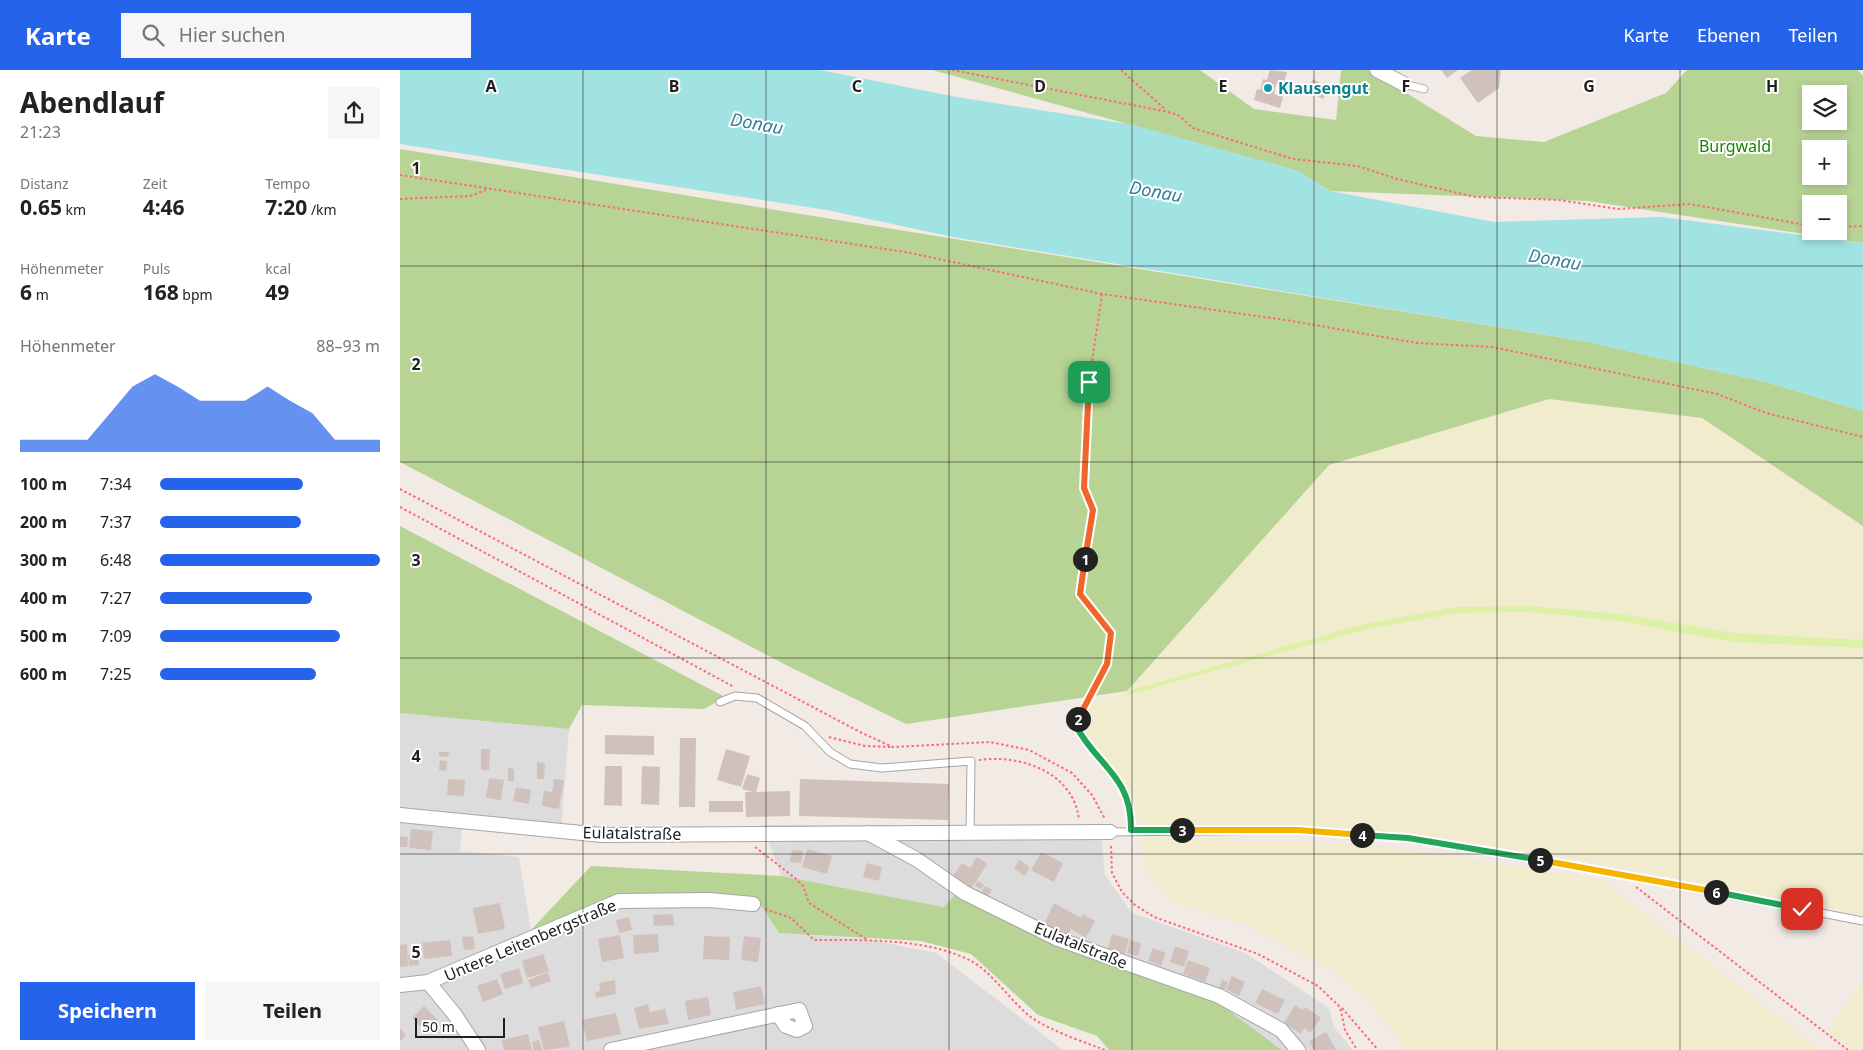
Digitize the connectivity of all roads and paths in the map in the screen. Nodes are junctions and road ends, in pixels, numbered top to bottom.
1 (952, 70) edge
2 (1121, 70) edge
3 (1377, 70) edge
4 (1404, 84) joint
5 (1424, 89) dead end
6 (1168, 112) junction
7 (400, 175) edge
8 (488, 189) junction
9 (400, 199) edge
10 (1802, 224) edge
11 (1863, 226) edge
12 (1847, 227) edge
13 (1102, 294) junction
14 (1863, 437) edge
15 (400, 489) edge
16 (400, 508) edge
17 (749, 697) junction
18 (720, 702) dead end
19 (816, 736) junction
20 (893, 746) junction
21 (971, 761) junction
22 (400, 815) edge
23 (1131, 830) junction
24 (865, 832) junction
25 (1080, 832) junction
26 (1110, 832) junction
27 (744, 833) junction
28 (970, 834) junction
29 (1619, 874) junction
30 (753, 904) joint
31 (1863, 921) edge
32 (866, 940) junction
33 (428, 982) junction
34 (400, 985) edge
35 (1340, 1006) junction
36 (778, 1014) dead end
37 (478, 1050) edge
38 (611, 1050) edge
39 (1105, 1050) edge
40 (1298, 1050) edge
41 (1357, 1050) edge
42 (1378, 1050) edge
43 (1848, 1050) edge

1 - 6 path
2 - 6 path
3 - 4 street
4 - 5 lane
6 - 10 path
7 - 8 path
8 - 9 path
8 - 13 path
11 - 12 path
13 - 14 path
13 - 23 path
15 - 20 path
16 - 17 path
17 - 18 lane
17 - 19 lane
19 - 20 path
19 - 21 lane
20 - 26 path
21 - 25 path
21 - 28 lane
22 - 27 street, Eulatalstraße
23 - 26 lane
23 - 29 lane
24 - 27 street, Eulatalstraße
24 - 28 street, Eulatalstraße
24 - 40 street, Eulatalstraße
25 - 26 street, Eulatalstraße
25 - 28 street, Eulatalstraße
26 - 35 path
27 - 32 path
29 - 31 lane
29 - 43 path
30 - 32 path
30 - 33 street, Untere Leitenbergstraße
32 - 39 path
33 - 34 street, Untere Leitenbergstraße
33 - 37 street
35 - 41 path
35 - 42 path
36 - 38 street

